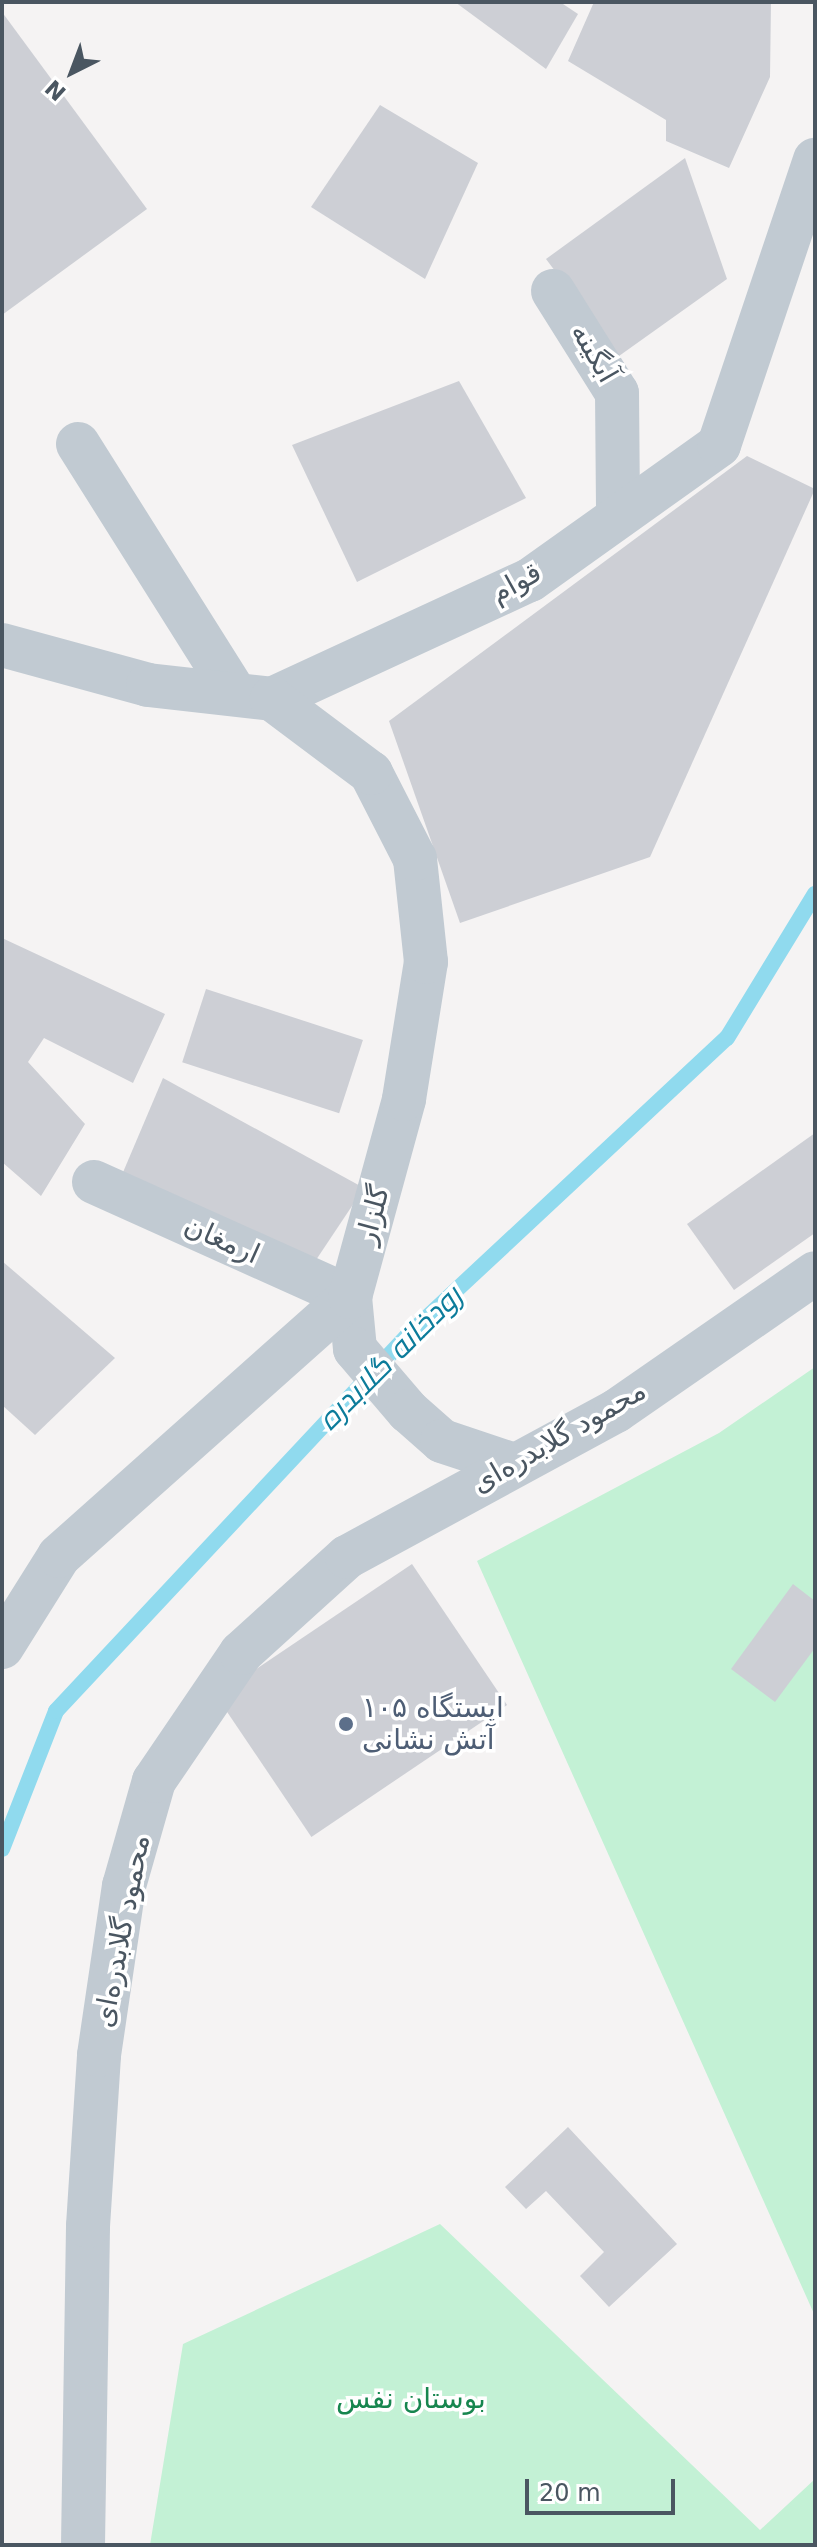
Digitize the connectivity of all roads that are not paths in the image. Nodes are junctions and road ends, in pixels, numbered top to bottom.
1 (815, 160) edge
2 (804, 235) edge
3 (553, 291) dead end
4 (78, 444) dead end
5 (618, 516) junction
6 (2, 645) edge
7 (254, 696) junction
8 (94, 1182) dead end
9 (815, 1273) edge
10 (350, 1297) junction
11 (514, 1465) junction
12 (2, 1647) edge
13 (83, 2545) edge

1 - 2 street, قوام
2 - 5 street, قوام
3 - 5 street, آبگینه
4 - 7 street
5 - 7 street, قوام
6 - 7 street
7 - 10 street, گلزار
8 - 10 street, ارمغان
9 - 11 street, محمود گلابدره‌ای
10 - 11 street
10 - 12 street
11 - 13 street, محمود گلابدره‌ای

